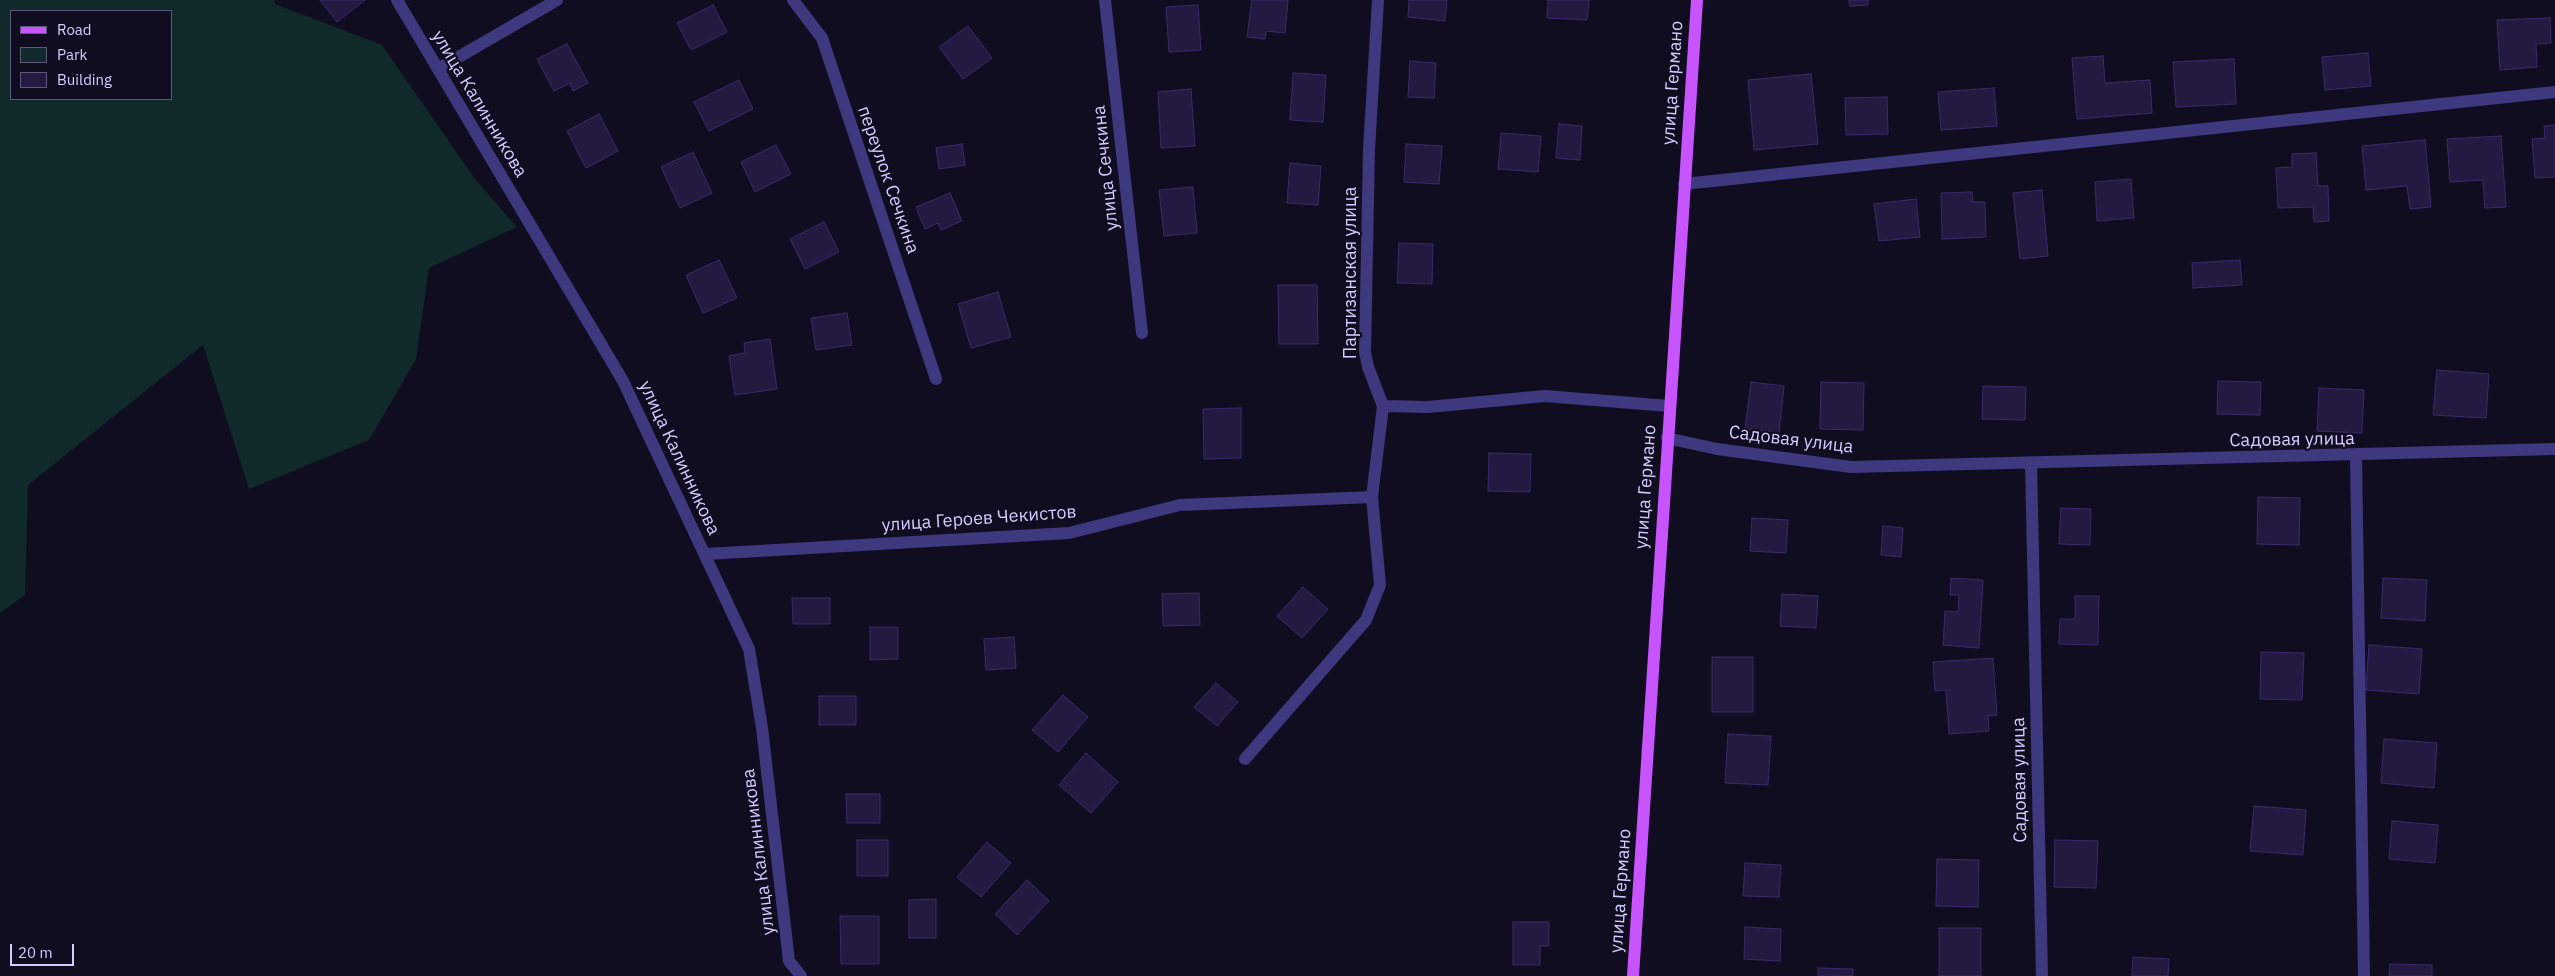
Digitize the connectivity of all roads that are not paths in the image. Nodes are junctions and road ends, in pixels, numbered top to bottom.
1 (397, 0) edge
2 (557, 0) edge
3 (793, 0) edge
4 (1105, 0) edge
5 (1378, 0) edge
6 (1697, 0) edge
7 (438, 69) junction
8 (2555, 92) edge
9 (1684, 184) junction
10 (1142, 333) dead end
11 (936, 379) dead end
12 (1383, 406) junction
13 (1669, 406) junction
14 (1667, 438) junction
15 (2555, 449) edge
16 (2356, 456) junction
17 (2031, 463) junction
18 (1372, 497) junction
19 (706, 554) junction
20 (1245, 759) dead end
21 (801, 976) edge
22 (1633, 976) edge
23 (2042, 976) edge
24 (2364, 976) edge

1 - 7 street, улица Калинникова
2 - 7 street
3 - 11 street, переулок Сечкина
4 - 10 street, улица Сечкина
5 - 12 street, Партизанская улица
6 - 9 main road, улица Германо
7 - 19 street, улица Калинникова
8 - 9 street
9 - 13 main road, улица Германо
12 - 13 street
12 - 18 street
13 - 14 main road, улица Германо
14 - 17 street, Садовая улица
14 - 22 main road, улица Германо
15 - 16 street, Садовая улица
16 - 17 street, Садовая улица
16 - 24 street
17 - 23 street, Садовая улица
18 - 19 street, улица Героев Чекистов
18 - 20 street
19 - 21 street, улица Калинникова

